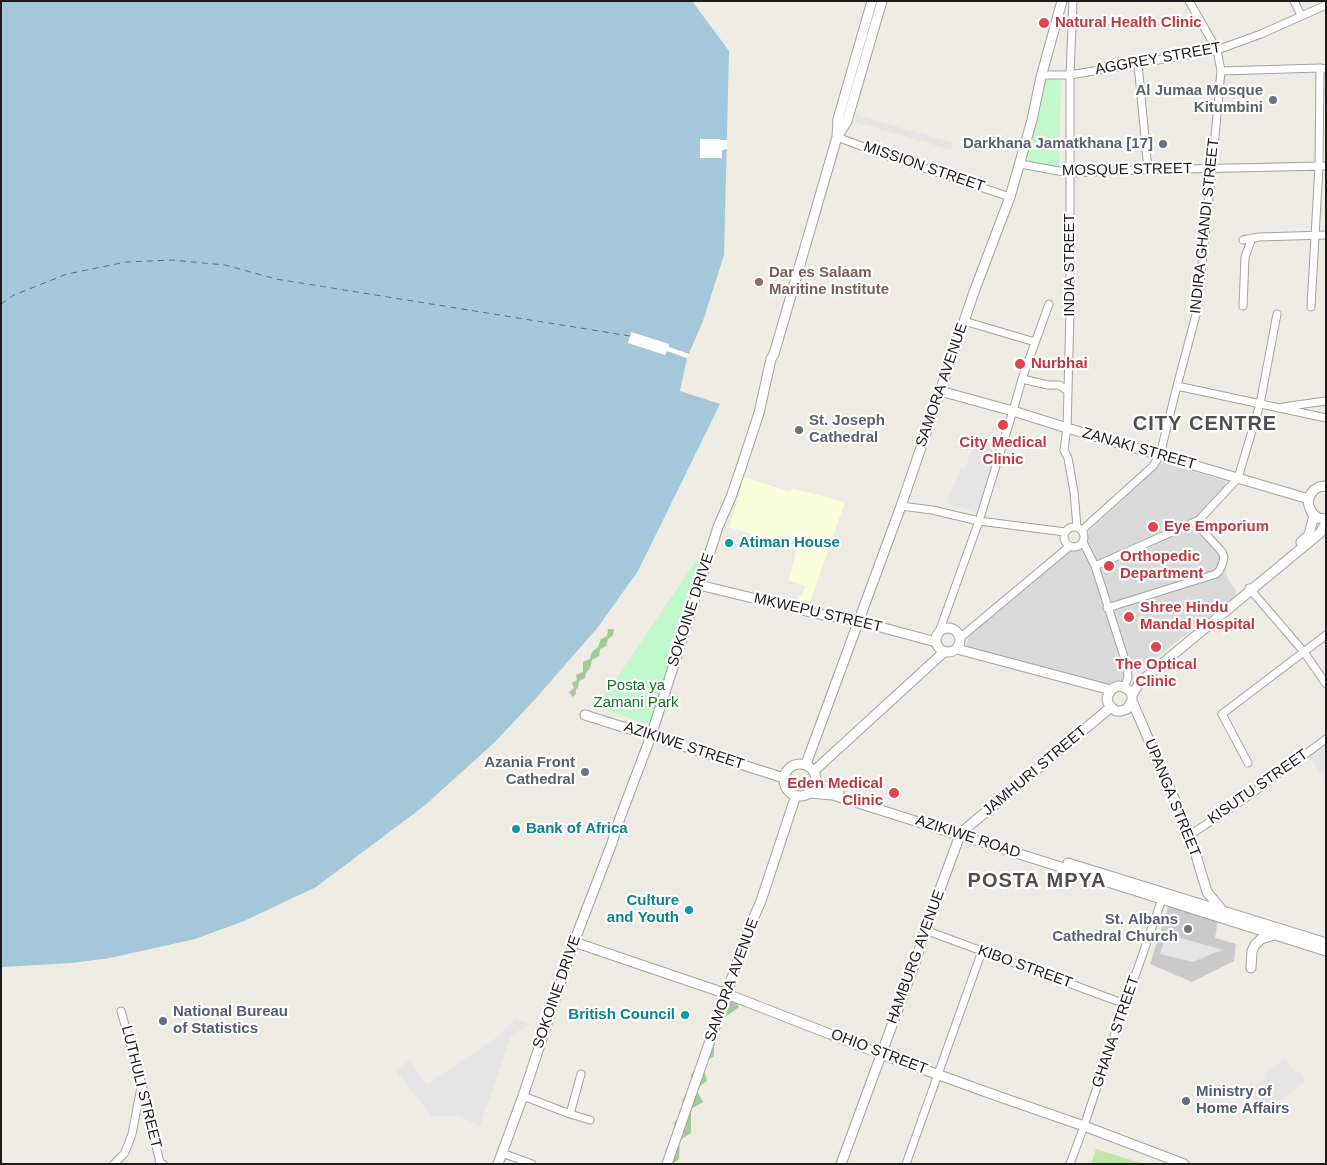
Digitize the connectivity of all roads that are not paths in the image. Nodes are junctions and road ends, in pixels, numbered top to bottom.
1 (872, 1) edge
2 (882, 1) edge
3 (1062, 1) edge
4 (1073, 1) edge
5 (1189, 1) edge
6 (1294, 1) edge
7 (1326, 5) edge
8 (1301, 15) junction
9 (1217, 50) junction
10 (1138, 64) junction
11 (1323, 68) edge
12 (1220, 71) junction
13 (1042, 75) junction
14 (1070, 75) junction
15 (837, 137) junction
16 (1020, 164) junction
17 (1322, 166) edge
18 (1212, 169) junction
19 (1148, 170) junction
20 (1070, 173) junction
21 (1010, 197) junction
22 (1326, 235) edge
23 (1315, 236) junction
24 (1252, 238) junction
25 (1243, 240) dead end
26 (1049, 304) dead end
27 (1243, 306) dead end
28 (1312, 306) dead end
29 (1277, 314) dead end
30 (964, 321) junction
31 (1035, 342) junction
32 (1022, 379) junction
33 (1177, 386) junction
34 (940, 391) junction
35 (1068, 391) junction
36 (1326, 401) edge
37 (1260, 404) junction
38 (1277, 408) junction
39 (1013, 411) junction
40 (1326, 418) edge
41 (1067, 428) junction
42 (1160, 455) junction
43 (1238, 478) junction
44 (1325, 485) edge
45 (1309, 498) junction
46 (901, 506) junction
47 (1314, 515) junction
48 (1326, 519) edge
49 (1199, 520) junction
50 (979, 521) junction
51 (1326, 523) edge
52 (1080, 528) junction
53 (1065, 532) junction
54 (1083, 542) junction
55 (1070, 546) junction
56 (1094, 566) junction
57 (700, 584) junction
58 (1250, 589) junction
59 (1108, 608) junction
60 (858, 621) junction
61 (939, 632) junction
62 (1326, 635) edge
63 (961, 637) junction
64 (936, 642) junction
65 (957, 649) junction
66 (944, 652) junction
67 (1304, 652) junction
68 (1326, 684) edge
69 (1111, 690) junction
70 (1129, 693) junction
71 (1111, 707) junction
72 (1127, 709) junction
73 (585, 714) dead end
74 (1139, 717) junction
75 (651, 736) junction
76 (1326, 739) edge
77 (1248, 763) dead end
78 (806, 764) junction
79 (814, 771) junction
80 (784, 778) junction
81 (816, 782) junction
82 (809, 793) junction
83 (796, 795) junction
84 (961, 833) junction
85 (1190, 835) junction
86 (1207, 892) junction
87 (1162, 899) junction
88 (1192, 901) junction
89 (1223, 911) junction
90 (1228, 920) junction
91 (926, 930) junction
92 (1274, 935) junction
93 (574, 942) junction
94 (1326, 943) edge
95 (982, 951) junction
96 (1326, 951) edge
97 (1251, 968) dead end
98 (727, 994) junction
99 (1126, 1004) junction
100 (121, 1011) dead end
101 (881, 1054) junction
102 (580, 1074) dead end
103 (938, 1074) junction
104 (142, 1084) junction
105 (523, 1096) junction
106 (570, 1114) junction
107 (590, 1120) dead end
108 (1084, 1126) junction
109 (502, 1153) junction
110 (161, 1163) edge
111 (114, 1164) edge
112 (498, 1164) edge
113 (532, 1164) edge
114 (667, 1164) edge
115 (841, 1164) edge
116 (906, 1164) edge
117 (1070, 1164) edge
118 (1184, 1164) edge

1 - 15 street, SOKOINE DRIVE
2 - 15 street, SOKOINE DRIVE
3 - 13 street, SAMORA AVENUE
4 - 14 street, INDIA STREET
5 - 9 street, INDIRA GHANDI STREET
6 - 8 street
7 - 8 street, AGGREY STREET
8 - 9 street, AGGREY STREET
9 - 10 street, AGGREY STREET
9 - 12 street, INDIRA GHANDI STREET
10 - 14 street, AGGREY STREET
10 - 19 street
11 - 12 street
11 - 17 street
12 - 18 street, INDIRA GHANDI STREET
13 - 14 street, AGGREY STREET
13 - 16 street, SAMORA AVENUE
14 - 20 street, INDIA STREET
15 - 21 street, MISSION STREET
15 - 57 street, SOKOINE DRIVE
16 - 20 street, MOSQUE STREET
16 - 21 street, SAMORA AVENUE
17 - 18 street, MOSQUE STREET
17 - 23 street
18 - 19 street, MOSQUE STREET
18 - 33 street, INDIRA GHANDI STREET
19 - 20 street, MOSQUE STREET
20 - 35 street, INDIA STREET
21 - 30 street, SAMORA AVENUE
22 - 23 street
23 - 24 street
23 - 28 street
24 - 25 street
24 - 27 street
26 - 31 street
29 - 37 street
30 - 31 street
30 - 34 street, SAMORA AVENUE
31 - 32 street
32 - 35 street
32 - 39 street
33 - 37 street
33 - 42 street, INDIRA GHANDI STREET
34 - 39 street, ZANAKI STREET
34 - 46 street, SAMORA AVENUE
35 - 41 street, INDIA STREET
36 - 38 street
37 - 38 street
37 - 43 street
38 - 40 street
39 - 41 street, ZANAKI STREET
39 - 50 street
41 - 42 street, ZANAKI STREET
41 - 52 street, INDIA STREET
42 - 43 street, ZANAKI STREET
42 - 52 street
43 - 45 street, ZANAKI STREET
43 - 49 street
44 - 45 street
45 - 47 street
46 - 50 street
46 - 60 street, SAMORA AVENUE
47 - 48 street
47 - 58 street
49 - 56 street
49 - 59 street
50 - 53 street
50 - 61 street
51 - 58 street
52 - 53 street
52 - 54 street
53 - 55 street
54 - 55 street
54 - 56 street
55 - 63 street
56 - 59 street
57 - 60 street, MKWEPU STREET
57 - 75 street, SOKOINE DRIVE
58 - 67 street
58 - 70 street
59 - 70 street
60 - 64 street, MKWEPU STREET
60 - 78 street, SAMORA AVENUE
61 - 63 street
61 - 64 street
62 - 67 street
63 - 65 street
64 - 66 street
65 - 66 street
65 - 69 street
66 - 79 street
67 - 68 street
67 - 77 street
69 - 70 street
69 - 71 street
70 - 72 street
70 - 74 street, UPANGA STREET
71 - 72 street
71 - 84 street, JAMHURI STREET
72 - 74 street
73 - 75 street, AZIKIWE STREET
74 - 85 street, UPANGA STREET
75 - 80 street, AZIKIWE STREET
75 - 93 street, SOKOINE DRIVE
76 - 85 street, KISUTU STREET
78 - 79 street
78 - 80 street
79 - 81 street
80 - 83 street
81 - 82 street
81 - 84 street, AZIKIWE ROAD
82 - 83 street
82 - 84 street, AZIKIWE ROAD
83 - 98 street, SAMORA AVENUE
84 - 87 street, AZIKIWE ROAD
84 - 88 street, AZIKIWE ROAD
84 - 91 street, HAMBURG AVENUE
85 - 86 street, UPANGA STREET
86 - 88 street
86 - 89 street, UPANGA STREET
87 - 90 street, AZIKIWE ROAD
87 - 99 street, GHANA STREET
88 - 89 street, AZIKIWE ROAD
89 - 90 street, UPANGA STREET
89 - 94 street, AZIKIWE ROAD
90 - 92 street, AZIKIWE ROAD
91 - 95 street, KIBO STREET
91 - 101 street, HAMBURG AVENUE
92 - 96 street, AZIKIWE ROAD
92 - 97 street
93 - 98 street, OHIO STREET
93 - 105 street, SOKOINE DRIVE
95 - 99 street, KIBO STREET
95 - 103 street
98 - 101 street, OHIO STREET
98 - 114 street, SAMORA AVENUE
99 - 108 street, GHANA STREET
100 - 104 street, LUTHULI STREET
101 - 103 street, OHIO STREET
101 - 115 street, HAMBURG AVENUE
102 - 106 street
103 - 108 street, OHIO STREET
103 - 116 street
104 - 110 street, LUTHULI STREET
104 - 111 street
105 - 106 street
105 - 109 street, SOKOINE DRIVE
106 - 107 street
108 - 117 street, GHANA STREET
108 - 118 street, OHIO STREET
109 - 112 street, SOKOINE DRIVE
109 - 113 street

